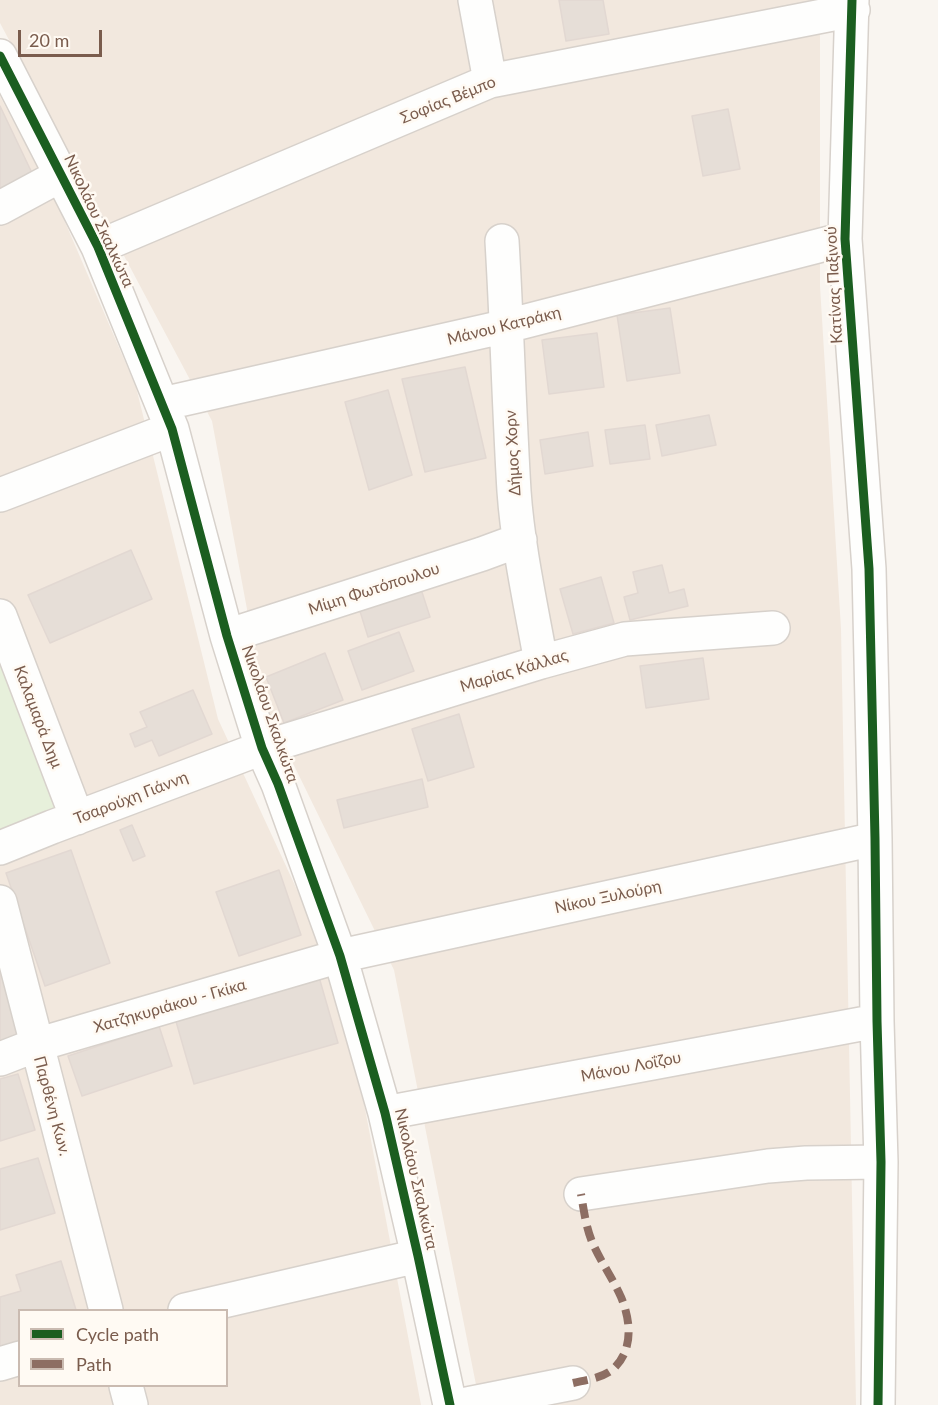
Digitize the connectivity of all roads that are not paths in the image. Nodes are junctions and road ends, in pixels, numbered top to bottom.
1 (475, 0) edge
2 (852, 5) edge
3 (2, 63) edge
4 (490, 81) junction
5 (61, 175) junction
6 (0, 208) edge
7 (845, 239) junction
8 (502, 241) dead end
9 (98, 247) junction
10 (507, 326) junction
11 (167, 417) junction
12 (0, 495) edge
13 (520, 540) junction
14 (0, 616) edge
15 (773, 628) dead end
16 (227, 636) junction
17 (540, 662) junction
18 (262, 748) junction
19 (77, 818) junction
20 (875, 839) junction
21 (0, 848) edge
22 (0, 902) edge
23 (340, 956) junction
24 (877, 1021) junction
25 (36, 1045) junction
26 (0, 1059) edge
27 (386, 1113) junction
28 (881, 1162) junction
29 (581, 1194) dead end
30 (418, 1256) junction
31 (105, 1309) edge
32 (193, 1309) edge
33 (18, 1359) edge
34 (0, 1364) edge
35 (573, 1383) dead end
36 (126, 1387) edge
37 (131, 1405) edge
38 (450, 1405) edge
39 (462, 1405) edge
40 (878, 1405) edge

1 - 4 street
2 - 4 street, Σοφίας Βέμπο
2 - 7 street, Κατίνας Παξινού
3 - 5 street, Νικολάου Σκαλκώτα
4 - 9 street, Σοφίας Βέμπο
5 - 6 street
5 - 9 street, Νικολάου Σκαλκώτα
7 - 10 street, Μάνου Κατράκη
7 - 20 street, Κατίνας Παξινού
8 - 10 street, Δήμος Χορν
9 - 11 street, Νικολάου Σκαλκώτα
10 - 11 street, Μάνου Κατράκη
10 - 13 street, Δήμος Χορν
11 - 12 street, Μάνου Κατράκη
11 - 16 street, Νικολάου Σκαλκώτα
13 - 16 street, Μίμη Φωτόπουλου
13 - 17 street, Δήμος Χορν
14 - 19 street, Καλαμαρά Δημ
15 - 17 street, Μαρίας Κάλλας
16 - 18 street, Νικολάου Σκαλκώτα
17 - 18 street, Μαρίας Κάλλας
18 - 19 street, Τσαρούχη Γιάννη
18 - 23 street, Νικολάου Σκαλκώτα
19 - 21 street, Τσαρούχη Γιάννη
20 - 23 street, Νίκου Ξυλούρη
20 - 24 street, Κατίνας Παξινού
22 - 25 street, Παρθένη Κων.
23 - 25 street, Χατζηκυριάκου - Γκίκα
23 - 27 street, Νικολάου Σκαλκώτα
24 - 27 street, Μάνου Λοΐζου
24 - 28 street, Κατίνας Παξινού
25 - 26 street, Χατζηκυριάκου - Γκίκα
25 - 31 street, Παρθένη Κων.
27 - 30 street, Νικολάου Σκαλκώτα
28 - 29 street
28 - 40 street, Κατίνας Παξινού
30 - 32 street
30 - 38 street, Νικολάου Σκαλκώτα
33 - 34 street
35 - 39 street
36 - 37 street

